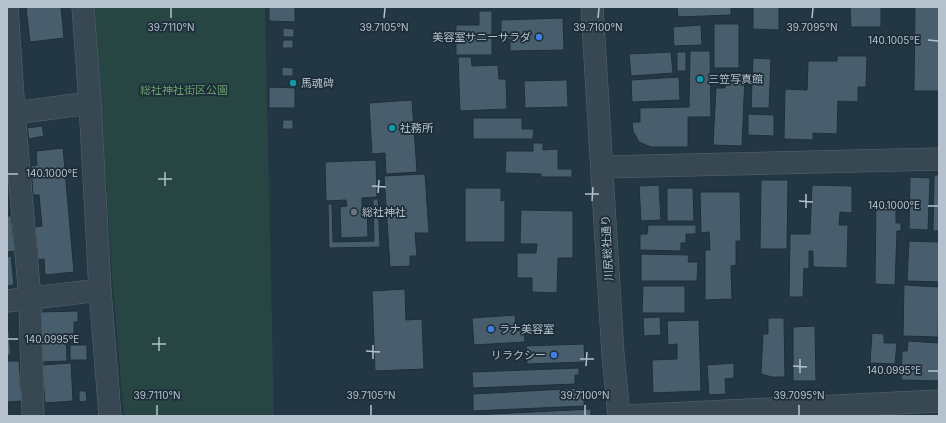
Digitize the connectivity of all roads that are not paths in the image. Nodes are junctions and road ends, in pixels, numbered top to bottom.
1 (7, 7) edge
2 (83, 7) edge
3 (592, 7) edge
4 (90, 103) junction
5 (10, 114) edge
6 (939, 159) edge
7 (603, 167) junction
8 (15, 208) edge
9 (100, 290) junction
10 (30, 299) junction
11 (7, 301) edge
12 (939, 401) edge
13 (33, 416) edge
14 (110, 416) edge
15 (619, 416) edge
16 (626, 416) edge

1 - 5 street
2 - 4 street
3 - 7 street, 川尻総社通り
4 - 5 street
4 - 9 street
5 - 8 street
6 - 7 street
7 - 15 street, 川尻総社通り
8 - 10 street
9 - 10 street
9 - 14 street
10 - 11 street
10 - 13 street
12 - 16 street

